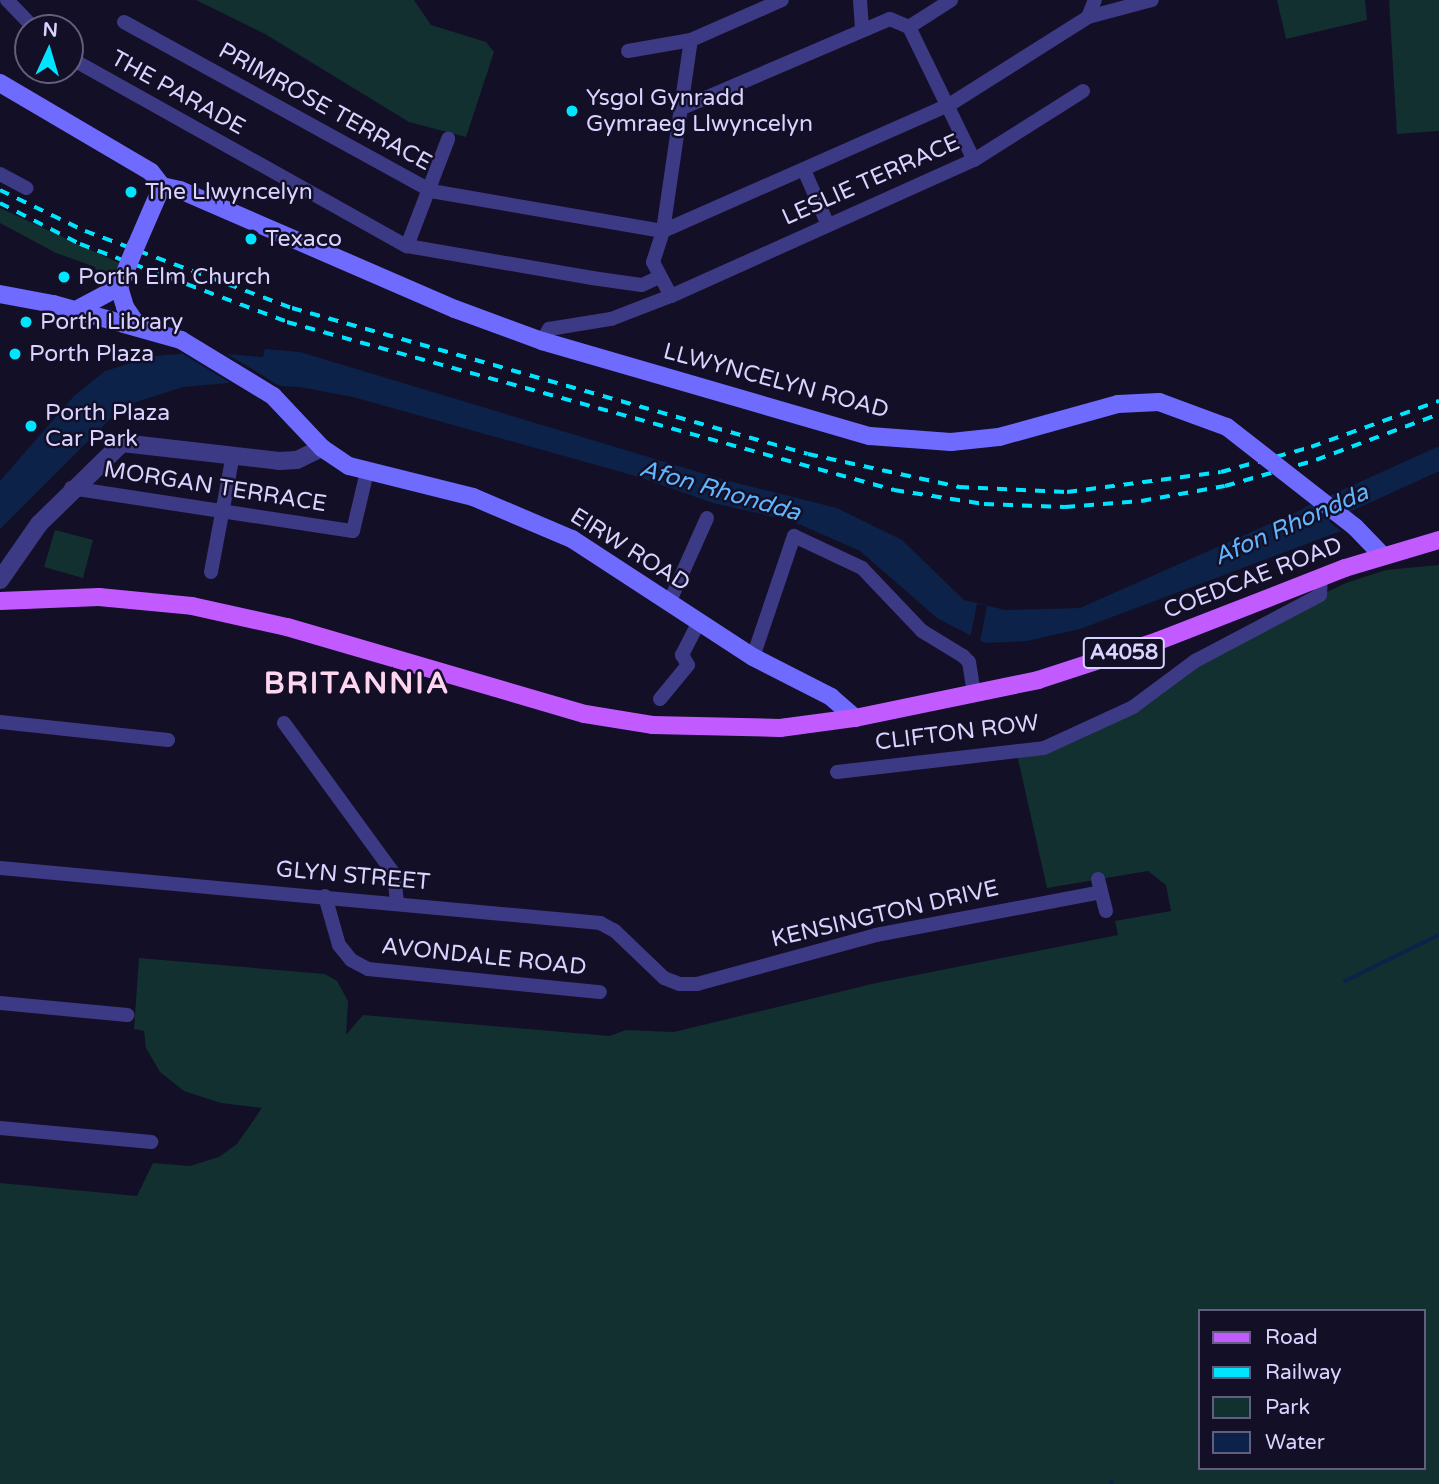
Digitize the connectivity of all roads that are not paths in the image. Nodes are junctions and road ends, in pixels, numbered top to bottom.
1 (7, 0) edge
2 (782, 0) edge
3 (860, 0) edge
4 (951, 0) edge
5 (1095, 0) edge
6 (1152, 0) edge
7 (20, 14) edge
8 (1088, 17) junction
9 (124, 22) dead end
10 (909, 27) junction
11 (862, 28) junction
12 (691, 40) junction
13 (628, 51) dead end
14 (84, 66) edge
15 (0, 83) edge
16 (1083, 91) dead end
17 (948, 105) junction
18 (682, 108) junction
19 (448, 139) dead end
20 (974, 160) junction
21 (804, 170) junction
22 (0, 174) edge
23 (162, 186) junction
24 (26, 188) dead end
25 (431, 191) junction
26 (828, 225) junction
27 (663, 231) junction
28 (407, 246) junction
29 (659, 277) junction
30 (122, 281) junction
31 (0, 294) edge
32 (671, 296) junction
33 (76, 310) junction
34 (138, 326) junction
35 (542, 341) junction
36 (322, 448) junction
37 (233, 455) junction
38 (367, 472) junction
39 (71, 488) junction
40 (223, 512) junction
41 (707, 518) dead end
42 (1439, 540) edge
43 (1383, 556) junction
44 (211, 572) dead end
45 (1321, 577) junction
46 (0, 580) edge
47 (0, 601) edge
48 (669, 603) junction
49 (698, 622) junction
50 (753, 657) junction
51 (974, 693) junction
52 (660, 699) dead end
53 (855, 718) junction
54 (0, 722) edge
55 (284, 723) dead end
56 (168, 740) dead end
57 (837, 772) dead end
58 (0, 868) edge
59 (325, 896) junction
60 (397, 903) junction
61 (1106, 911) dead end
62 (680, 984) joint
63 (600, 992) dead end
64 (0, 1003) edge
65 (127, 1015) dead end
66 (0, 1128) edge
67 (151, 1142) dead end

1 - 7 street
2 - 12 street
3 - 11 street
4 - 10 street
5 - 8 street
6 - 8 street
8 - 17 street
9 - 25 street, PRIMROSE TERRACE
10 - 11 street
10 - 17 street
11 - 18 street
12 - 13 street
12 - 18 street
14 - 28 street, THE PARADE
15 - 23 main road
16 - 20 street, LESLIE TERRACE
17 - 20 street
17 - 21 street
18 - 27 street
19 - 25 street
20 - 26 street, LESLIE TERRACE
21 - 26 street
21 - 27 street
22 - 24 street
23 - 30 main road, bridge
23 - 35 main road, LLWYNCELYN ROAD
25 - 27 street, PRIMROSE TERRACE
25 - 28 street
26 - 32 street, LESLIE TERRACE
27 - 29 street
28 - 29 street
29 - 32 street
30 - 33 main road
30 - 34 main road
31 - 33 main road, EIRW ROAD
32 - 35 street, LESLIE TERRACE
33 - 34 main road, EIRW ROAD
34 - 36 main road, EIRW ROAD
35 - 43 main road, LLWYNCELYN ROAD, bridge
36 - 37 street
36 - 38 main road, EIRW ROAD
37 - 39 street
37 - 40 street
38 - 40 street, MORGAN TERRACE
38 - 48 main road, EIRW ROAD
39 - 40 street, MORGAN TERRACE
39 - 46 street
40 - 44 street
41 - 48 street
42 - 43 main road, A4058
43 - 45 main road, COEDCAE ROAD / A4058
45 - 51 main road, COEDCAE ROAD / A4058
45 - 57 street, CLIFTON ROW
47 - 53 main road, A4058
48 - 49 main road, EIRW ROAD
49 - 50 main road, EIRW ROAD
49 - 52 street
50 - 51 street
50 - 53 main road, EIRW ROAD
51 - 53 main road, COEDCAE ROAD / A4058
54 - 56 street
55 - 60 street
58 - 59 street, GLYN STREET
59 - 60 street, GLYN STREET
59 - 63 street, AVONDALE ROAD
60 - 62 street, GLYN STREET
61 - 62 street, KENSINGTON DRIVE
64 - 65 street
66 - 67 street

